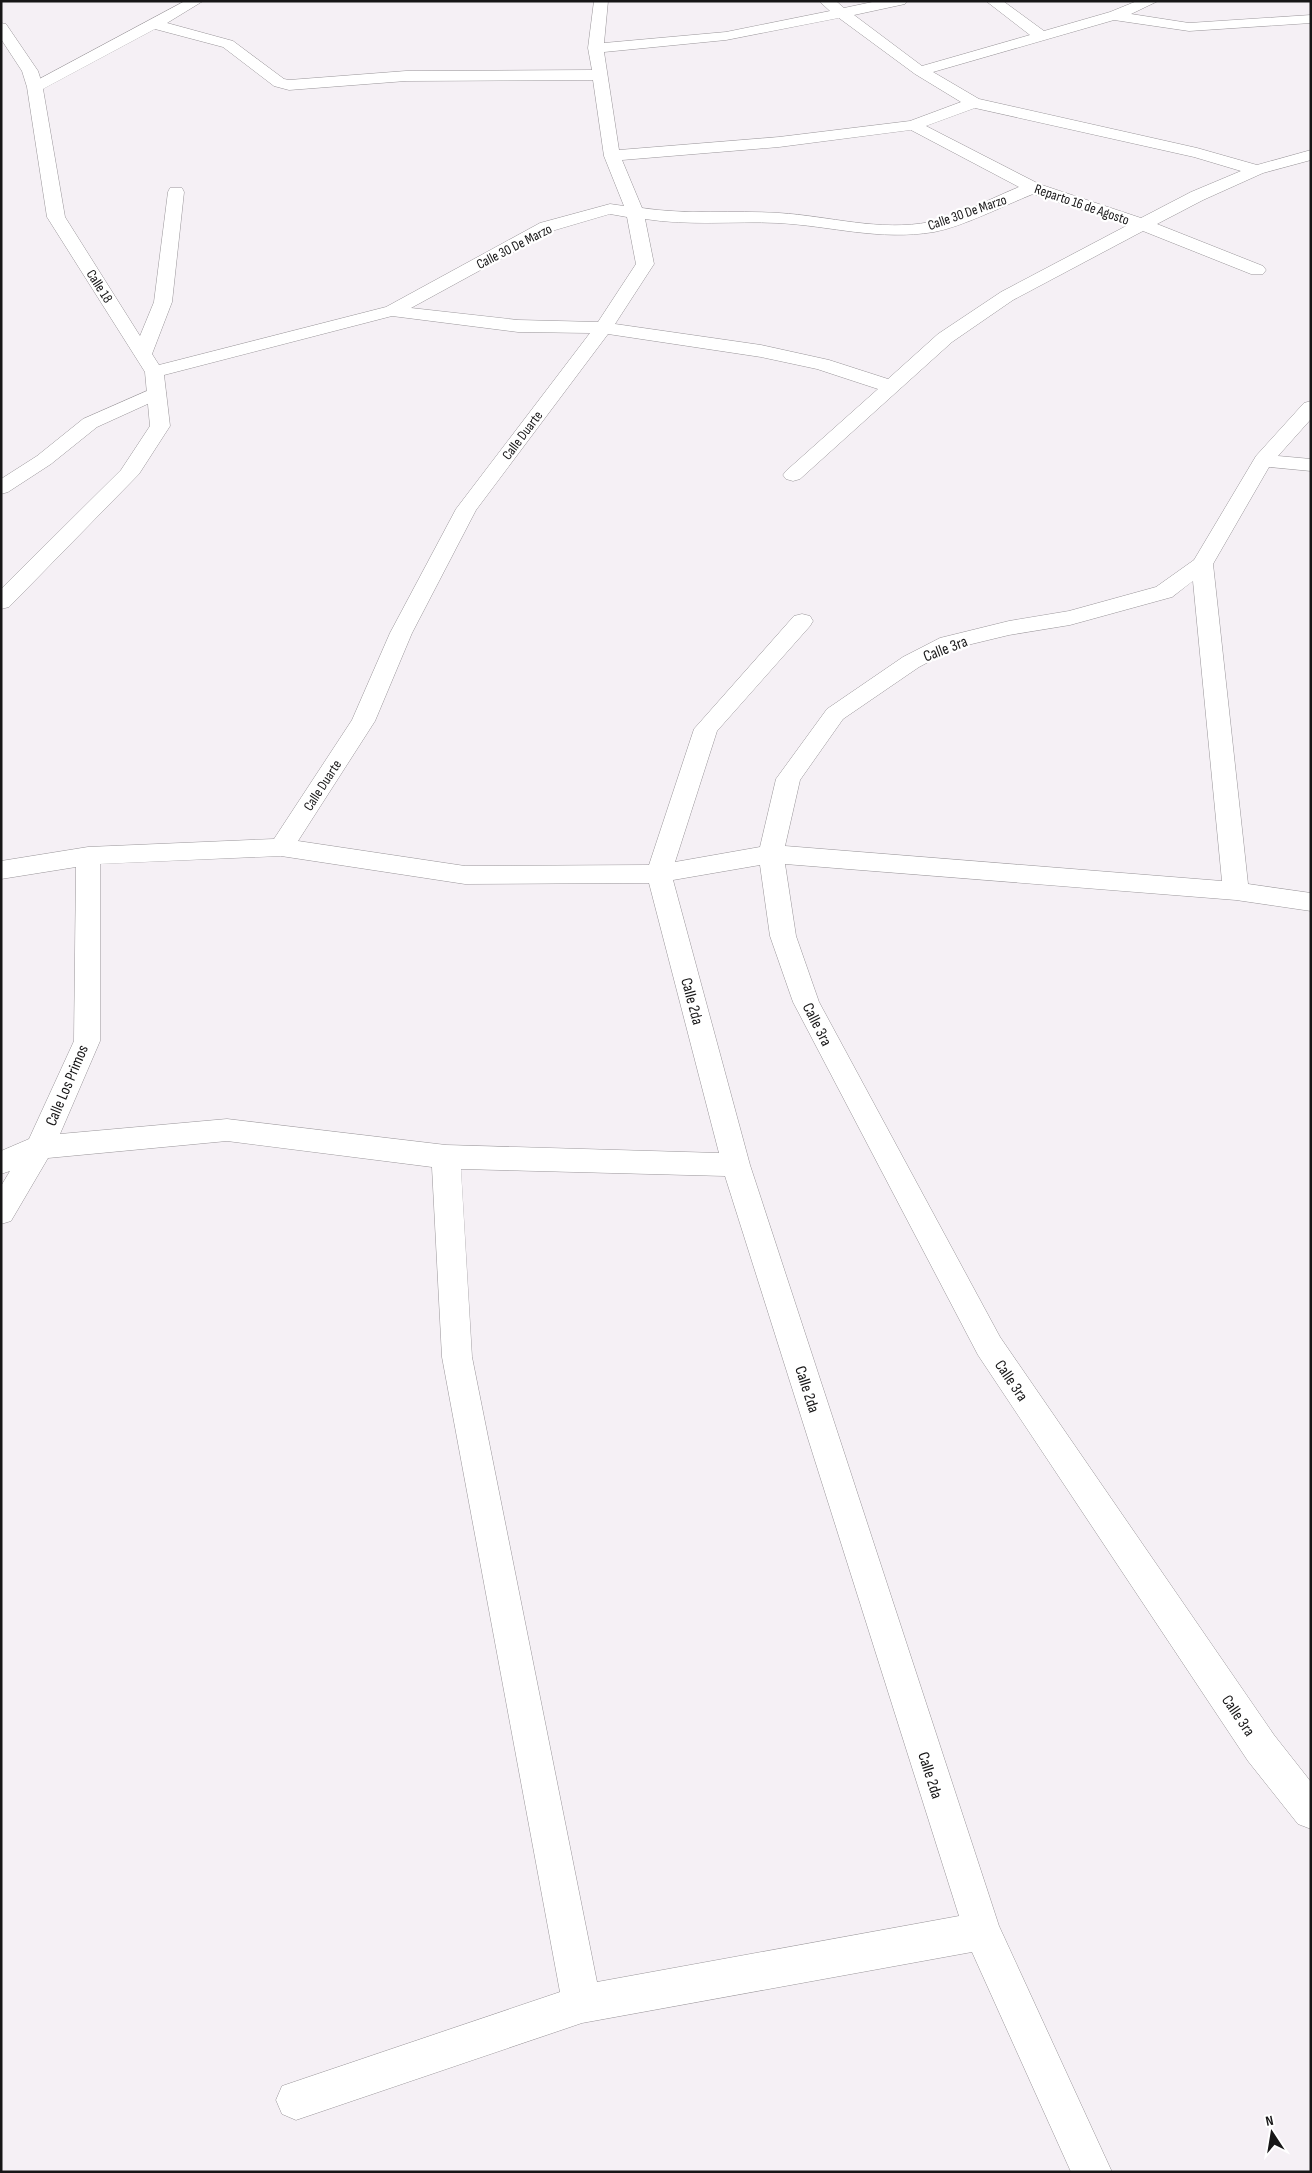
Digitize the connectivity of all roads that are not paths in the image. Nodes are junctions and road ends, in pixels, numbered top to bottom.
1 (196, 1) edge
2 (601, 1) edge
3 (826, 1) edge
4 (900, 1) edge
5 (993, 1) edge
6 (1151, 1) edge
7 (842, 14) junction
8 (1115, 15) junction
9 (1311, 19) edge
10 (155, 24) junction
11 (1, 28) edge
12 (1041, 36) junction
13 (596, 48) junction
14 (920, 71) junction
15 (599, 75) junction
16 (35, 88) junction
17 (974, 103) junction
18 (913, 125) junction
19 (1311, 155) edge
20 (612, 156) junction
21 (1257, 170) junction
22 (1033, 188) junction
23 (176, 192) dead end
24 (635, 213) junction
25 (1141, 224) junction
26 (1257, 270) dead end
27 (392, 312) junction
28 (604, 328) junction
29 (143, 353) junction
30 (154, 372) junction
31 (892, 387) junction
32 (156, 393) junction
33 (1311, 407) edge
34 (1263, 460) junction
35 (1311, 465) edge
36 (793, 475) dead end
37 (1, 488) edge
38 (1202, 564) junction
39 (1, 602) edge
40 (802, 621) dead end
41 (281, 847) junction
42 (771, 854) junction
43 (88, 856) junction
44 (1, 870) edge
45 (659, 874) junction
46 (1236, 891) junction
47 (1311, 902) edge
48 (40, 1147) junction
49 (446, 1157) junction
50 (1, 1163) edge
51 (736, 1165) junction
52 (1, 1212) edge
53 (1311, 1812) edge
54 (982, 1932) junction
55 (582, 2004) junction
56 (296, 2100) dead end
57 (1092, 2172) edge

1 - 10 street
2 - 13 street, Calle Duarte
3 - 7 street
4 - 7 street
5 - 12 street
6 - 8 street
7 - 13 street
7 - 14 street
8 - 9 street
8 - 12 street
10 - 15 street
10 - 16 street
11 - 16 street, Calle 18
12 - 14 street
13 - 15 street, Calle Duarte
14 - 17 street
15 - 20 street, Calle Duarte
16 - 29 street, Calle 18
17 - 18 street
17 - 21 street
18 - 20 street
18 - 22 street, Reparto 16 de Agosto
19 - 21 street
20 - 24 street, Calle Duarte
21 - 25 street
22 - 24 street, Calle 30 De Marzo
22 - 25 street, Reparto 16 de Agosto
23 - 29 street
24 - 27 street, Calle 30 De Marzo
24 - 28 street, Calle Duarte
25 - 26 street, Reparto 16 de Agosto
25 - 31 street
27 - 28 street
27 - 30 street, Calle 30 De Marzo
28 - 31 street
28 - 41 street, Calle Duarte
29 - 30 street, Calle 18
30 - 32 street, Calle 18
31 - 36 street
32 - 37 street
32 - 39 street, Calle 18
33 - 34 street, Calle 3ra
34 - 35 street
34 - 38 street, Calle 3ra
38 - 42 street, Calle 3ra
38 - 46 street
40 - 45 street
41 - 43 street
41 - 45 street
42 - 45 street
42 - 46 street
42 - 53 street, Calle 3ra
43 - 44 street
43 - 48 street, Calle Los Primos
45 - 51 street, Calle 2da
46 - 47 street
48 - 49 street
48 - 50 street
48 - 52 street, Calle Los Primos
49 - 51 street
49 - 55 street
51 - 54 street, Calle 2da
54 - 55 street
54 - 57 street, Calle 2da
55 - 56 street

